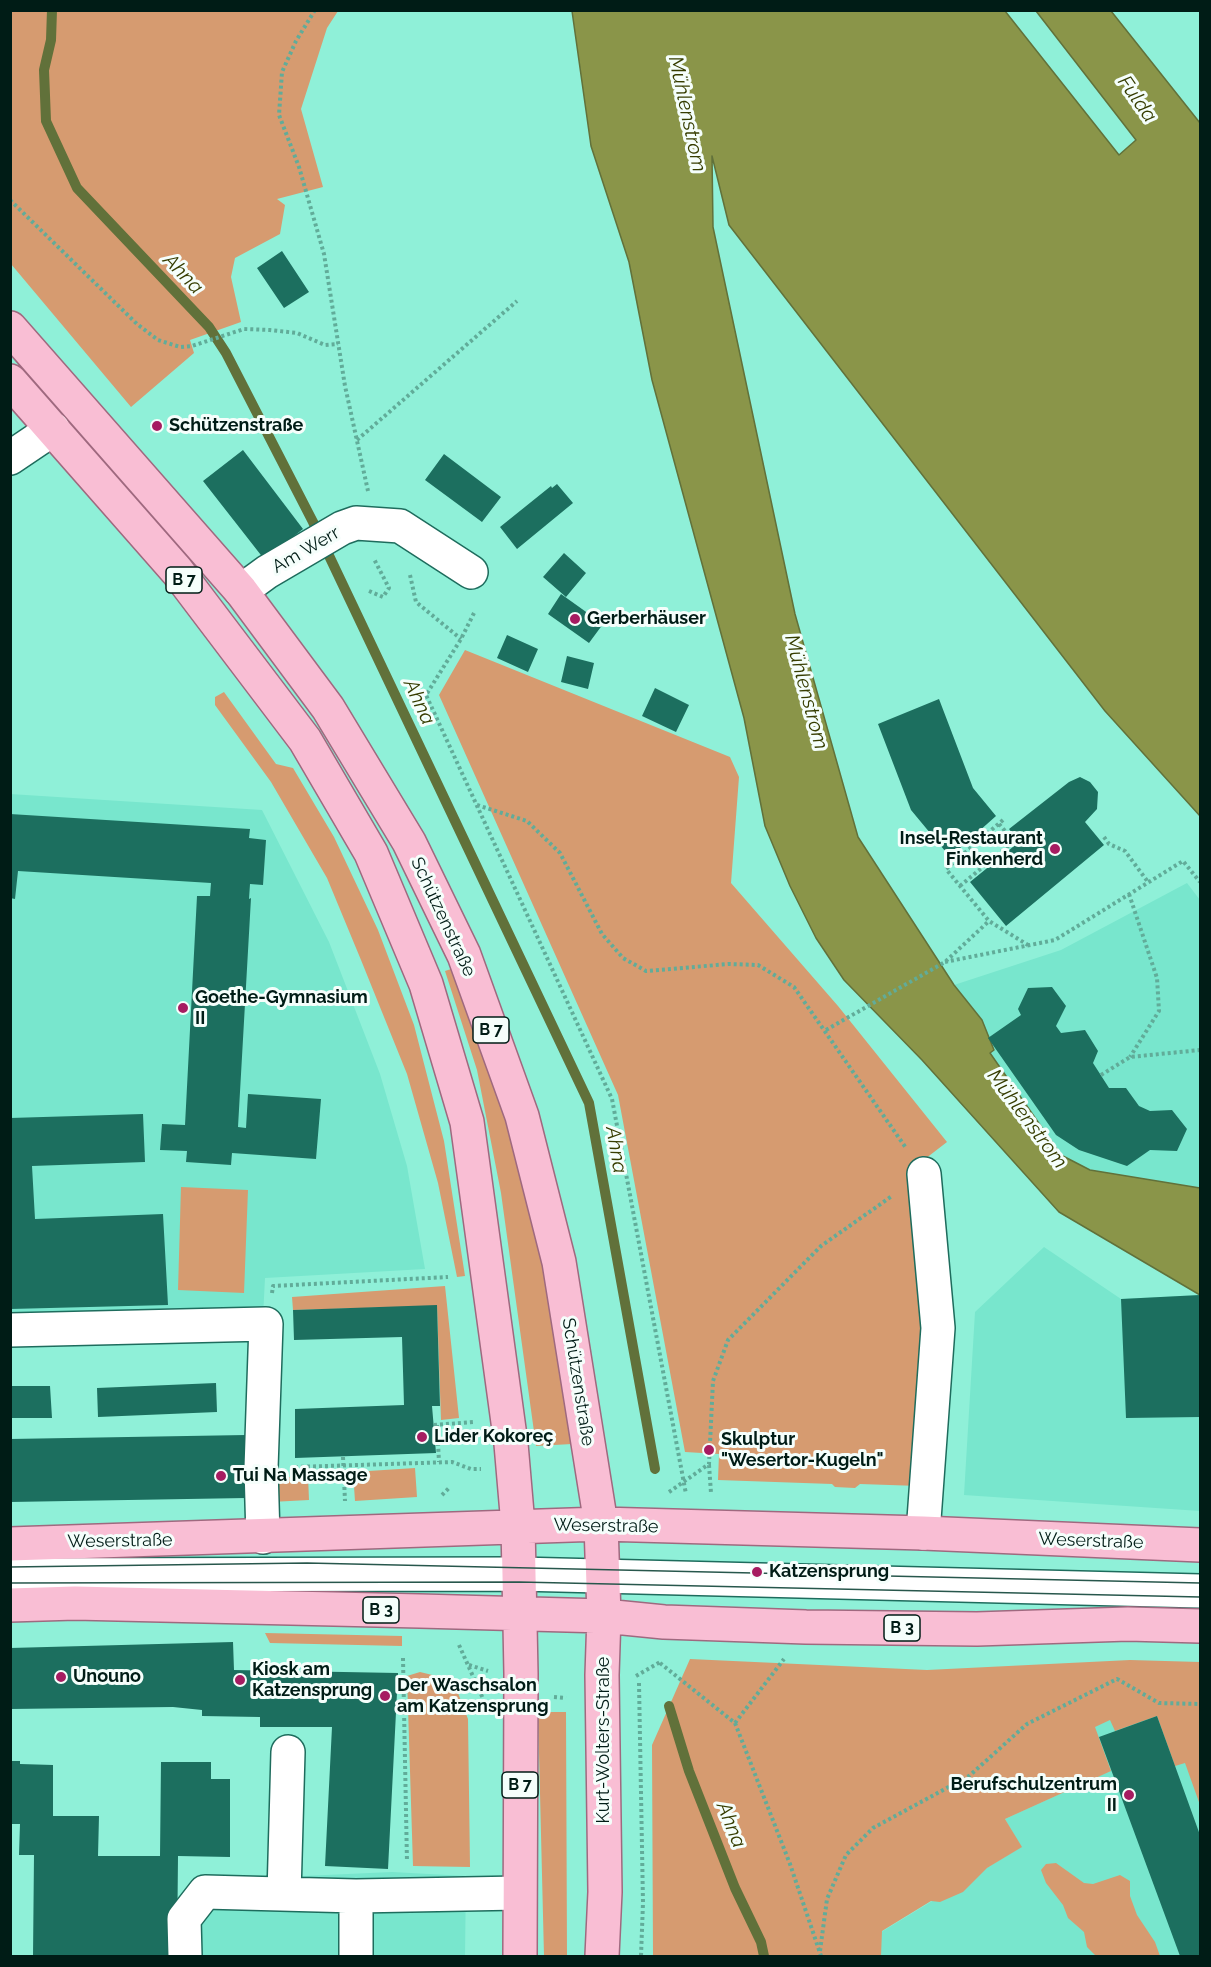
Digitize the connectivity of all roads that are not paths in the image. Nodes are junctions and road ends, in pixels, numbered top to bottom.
1 (10, 328) edge
2 (10, 381) edge
3 (79, 408) junction
4 (53, 429) junction
5 (10, 458) edge
6 (471, 573) dead end
7 (241, 591) junction
8 (924, 1174) road end
9 (10, 1330) edge
10 (601, 1524) junction
11 (518, 1525) junction
12 (923, 1533) junction
13 (263, 1537) junction
14 (10, 1544) edge
15 (1200, 1545) edge
16 (519, 1574) junction
17 (10, 1575) edge
18 (603, 1576) junction
19 (1200, 1591) edge
20 (10, 1605) edge
21 (520, 1614) junction
22 (604, 1616) junction
23 (1200, 1626) edge
24 (288, 1752) dead end
25 (519, 1893) junction
26 (284, 1894) junction
27 (356, 1896) junction
28 (185, 1956) edge
29 (356, 1956) edge
30 (519, 1956) edge
31 (602, 1956) edge

1 - 3 main road, Schützenstraße / B 7
2 - 4 main road, B 7
3 - 4 main road
3 - 7 main road, Schützenstraße / B 7
4 - 5 street
4 - 11 main road, B 7
6 - 7 street, Am Werr
7 - 10 main road, Schützenstraße / B 7
8 - 12 street
9 - 13 street
10 - 11 main road, Weserstraße
10 - 12 main road, Weserstraße
10 - 18 main road, Kurt-Wolters-Straße / B 7
11 - 13 main road, Weserstraße
11 - 16 main road, B 7
12 - 15 main road, Weserstraße
13 - 14 main road, Weserstraße
16 - 17 street
16 - 18 street
16 - 21 main road, B 7
18 - 19 street
18 - 22 main road, Kurt-Wolters-Straße / B 7
20 - 21 main road, B 3
21 - 22 main road, B 3
21 - 25 main road, B 7
22 - 23 main road, B 3
22 - 31 main road, Kurt-Wolters-Straße / B 7
24 - 26 street
25 - 27 street
25 - 30 main road, B 7
26 - 27 street
26 - 28 street
27 - 29 street

